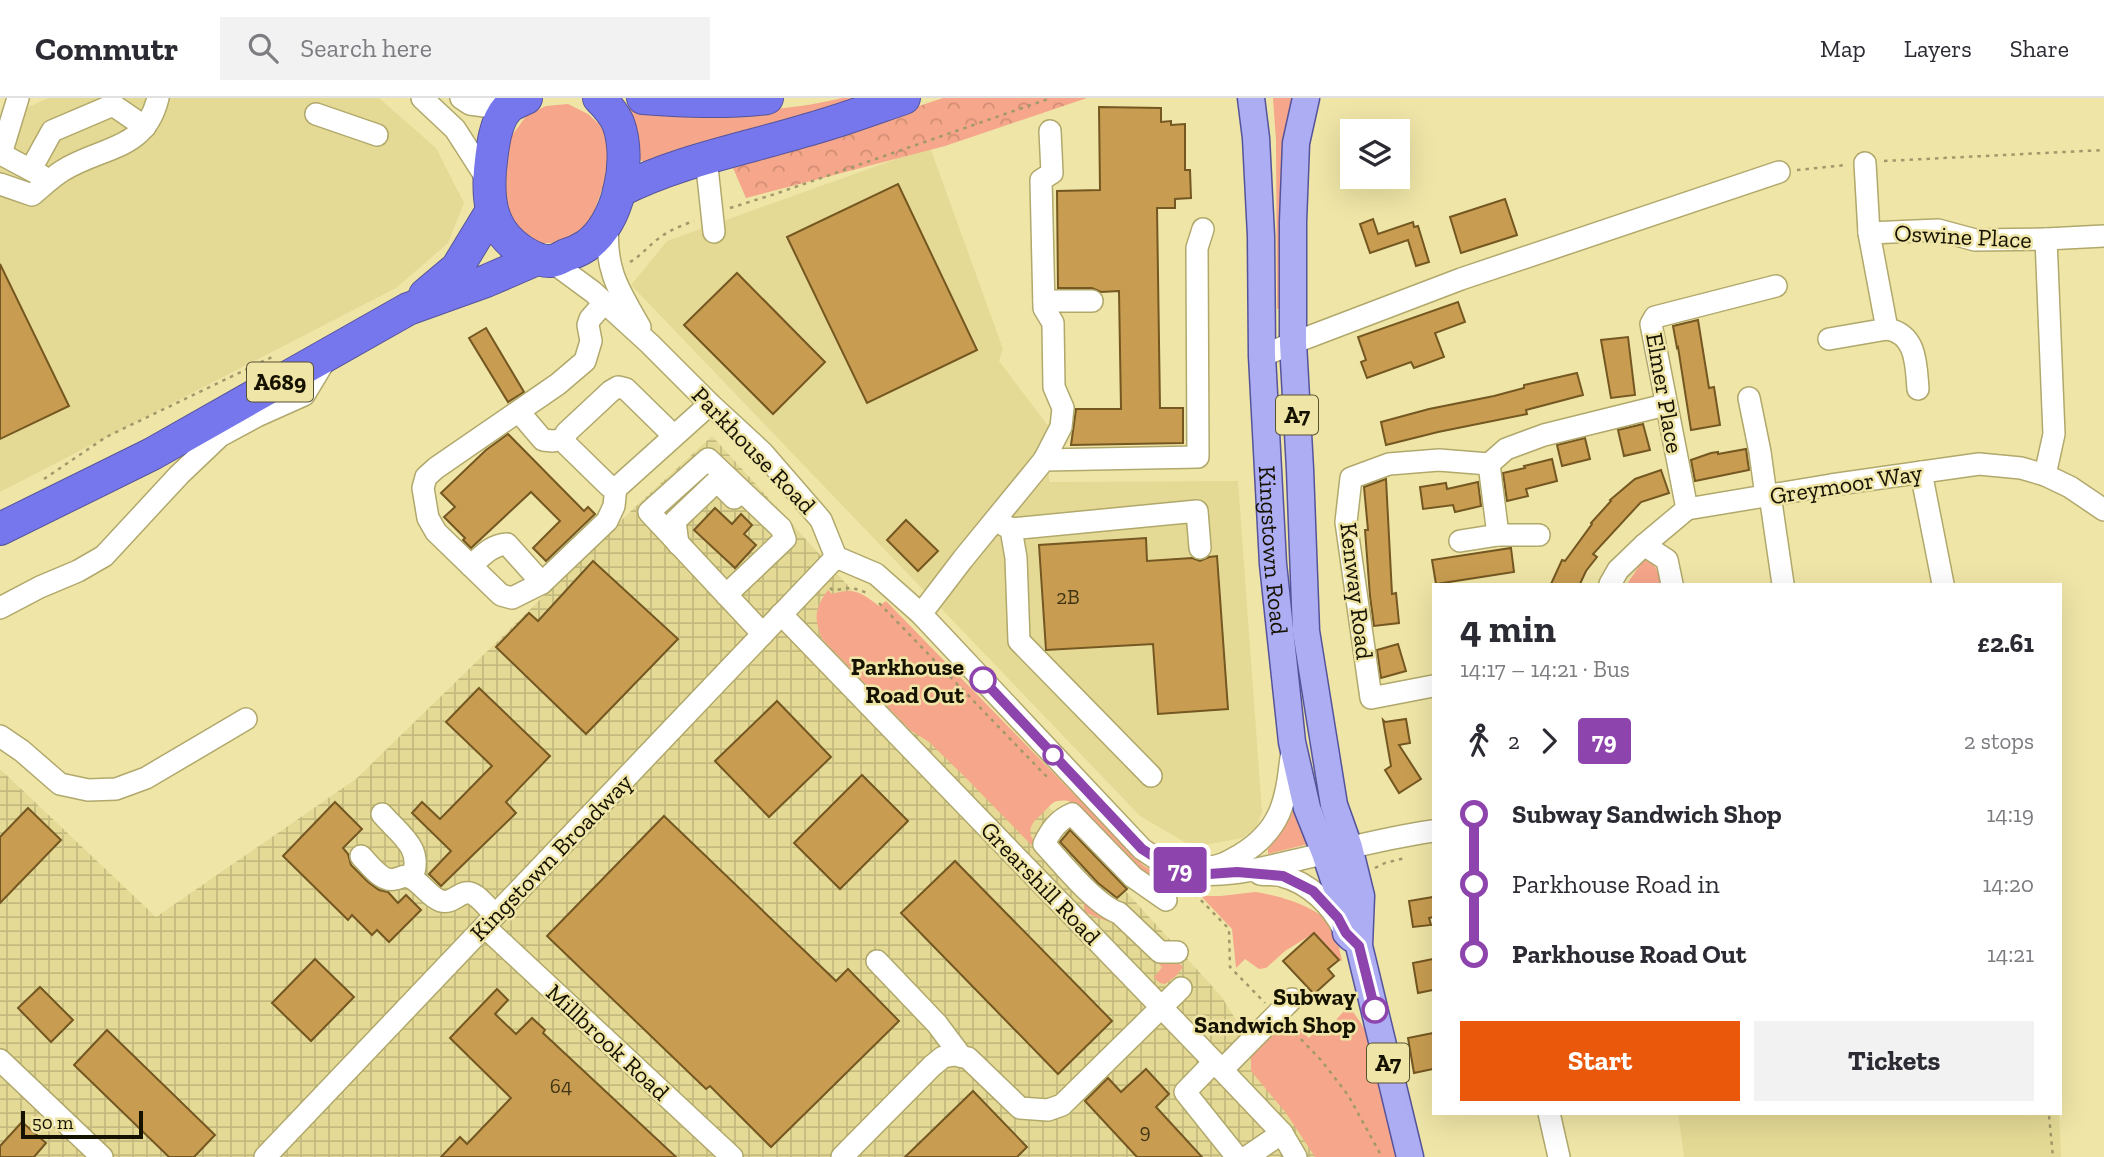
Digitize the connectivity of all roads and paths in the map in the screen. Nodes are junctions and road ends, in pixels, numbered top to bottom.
1 (18, 98) edge
2 (158, 98) edge
3 (422, 98) edge
4 (461, 98) edge
5 (598, 98) edge
6 (643, 98) edge
7 (767, 98) edge
8 (904, 98) edge
9 (1051, 98) edge
10 (1251, 98) edge
11 (1306, 98) edge
12 (517, 103) edge
13 (0, 107) edge
14 (316, 114) dead end
15 (145, 127) junction
16 (1050, 131) dead end
17 (377, 135) dead end
18 (2104, 150) edge
19 (706, 158) junction
20 (1865, 163) junction
21 (31, 169) junction
22 (1779, 172) joint
23 (50, 181) junction
24 (0, 184) edge
25 (620, 191) junction
26 (490, 197) junction
27 (608, 221) junction
28 (714, 222) junction
29 (1868, 223) junction
30 (1203, 229) dead end
31 (2104, 236) edge
32 (2046, 239) junction
33 (544, 260) junction
34 (611, 268) junction
35 (1776, 286) dead end
36 (1044, 300) junction
37 (1092, 301) dead end
38 (604, 303) junction
39 (408, 309) junction
40 (1877, 330) junction
41 (1829, 339) dead end
42 (1293, 342) junction
43 (650, 344) junction
44 (278, 354) dead end
45 (328, 355) junction
46 (1262, 356) junction
47 (1918, 389) dead end
48 (1749, 398) dead end
49 (710, 404) junction
50 (1665, 405) junction
51 (519, 412) junction
52 (674, 436) junction
53 (565, 439) junction
54 (1044, 460) junction
55 (1489, 464) junction
56 (1921, 472) junction
57 (2045, 475) junction
58 (43, 480) dead end
59 (616, 486) junction
60 (1768, 496) junction
61 (1687, 509) junction
62 (2104, 510) edge
63 (1003, 524) junction
64 (0, 529) edge
65 (1498, 535) junction
66 (1539, 535) dead end
67 (1460, 541) dead end
68 (1644, 545) junction
69 (1200, 548) dead end
70 (836, 557) junction
71 (471, 566) junction
72 (542, 583) junction
73 (1611, 583) edge
74 (1672, 583) edge
75 (1783, 583) edge
76 (1943, 583) edge
77 (726, 595) junction
78 (0, 608) edge
79 (781, 614) junction
80 (922, 614) junction
81 (763, 634) junction
82 (1432, 686) edge
83 (246, 719) dead end
84 (0, 736) edge
85 (1292, 742) junction
86 (1152, 776) dead end
87 (382, 814) dead end
88 (1432, 831) edge
89 (1337, 850) junction
90 (360, 856) dead end
91 (1183, 872) junction
92 (1237, 872) junction
93 (412, 878) junction
94 (1166, 900) dead end
95 (490, 921) junction
96 (1352, 940) junction
97 (1177, 952) dead end
98 (877, 961) dead end
99 (1181, 988) dead end
100 (1292, 999) dead end
101 (1161, 1008) junction
102 (1277, 1015) junction
103 (961, 1056) junction
104 (0, 1060) edge
105 (1218, 1066) junction
106 (1549, 1115) edge
107 (2049, 1115) dead end
108 (1282, 1133) junction
109 (102, 1157) edge
110 (265, 1157) edge
111 (732, 1157) edge
112 (842, 1157) edge
113 (1237, 1157) edge
114 (1247, 1157) edge
115 (1296, 1157) edge
116 (1382, 1157) edge
117 (1410, 1157) edge
118 (1559, 1157) edge
119 (2053, 1157) edge

1 - 13 street
1 - 21 street
2 - 15 street
3 - 26 street
4 - 12 street
5 - 25 highway
6 - 7 highway
8 - 19 highway
9 - 28 path
10 - 46 main road, Kingstown Road / A7
11 - 42 main road, Kingstown Road / A7
12 - 26 highway
14 - 17 street
15 - 21 street
15 - 23 street
16 - 36 street
18 - 20 path
19 - 25 highway
19 - 28 street
20 - 22 path
20 - 29 street
21 - 23 street
22 - 42 street
23 - 24 street
25 - 27 highway
26 - 33 highway
26 - 39 highway, A689
27 - 33 highway
27 - 34 street, Parkhouse Road
28 - 34 path
29 - 32 street, Oswine Place
29 - 40 street, Oswine Place
30 - 54 street
31 - 32 street, Oswine Place
32 - 57 street, Oswine Place
33 - 38 street, Parkhouse Road
33 - 39 highway, A689
34 - 43 street, Parkhouse Road
35 - 50 street, Elmer Place
36 - 37 street
36 - 54 street
38 - 43 street, Parkhouse Road
38 - 51 street
39 - 45 highway, A689
40 - 41 street
40 - 47 street
42 - 46 street
42 - 89 main road, Kingstown Road / A7
43 - 49 street, Parkhouse Road
44 - 58 path
45 - 64 highway, A689
45 - 78 street
46 - 85 main road, Kingstown Road / A7
48 - 60 street
49 - 52 street
49 - 70 street, Parkhouse Road
50 - 55 street
50 - 61 street, Elmer Place
51 - 53 street
51 - 71 street
52 - 53 street
52 - 59 street
53 - 59 street
54 - 63 street
55 - 65 street
55 - 82 street, Kenway Road
56 - 57 street, Greymoor Way
56 - 60 street, Greymoor Way
56 - 76 street
57 - 62 street, Greymoor Way
59 - 72 street
60 - 61 street, Greymoor Way
60 - 75 street
61 - 68 street
63 - 69 street
63 - 80 street
63 - 86 street
65 - 66 street
65 - 67 street
68 - 73 street
68 - 74 street
70 - 79 street, Kingstown Broadway
70 - 80 street
71 - 72 street
71 - 72 street
77 - 77 street
77 - 81 street
79 - 81 street, Kingstown Broadway
79 - 101 street, Grearshill Road
80 - 91 street
81 - 95 street, Kingstown Broadway
83 - 84 street
85 - 89 main road, Kingstown Road / A7
85 - 91 street
87 - 93 street
88 - 89 street
89 - 92 street
89 - 96 main road, Kingstown Road / A7
90 - 93 street
91 - 92 street
92 - 96 street
93 - 95 street, Millbrook Road
94 - 97 street
95 - 110 street, Kingstown Broadway
95 - 111 street, Millbrook Road
96 - 117 main road, Kingstown Road / A7
98 - 103 street
99 - 101 street
100 - 102 street
101 - 103 street
101 - 105 street, Grearshill Road
102 - 105 street
102 - 116 path
103 - 112 street
104 - 109 street
105 - 108 street, Grearshill Road
105 - 113 street
106 - 118 street
107 - 119 path
108 - 114 street
108 - 115 street, Grearshill Road

